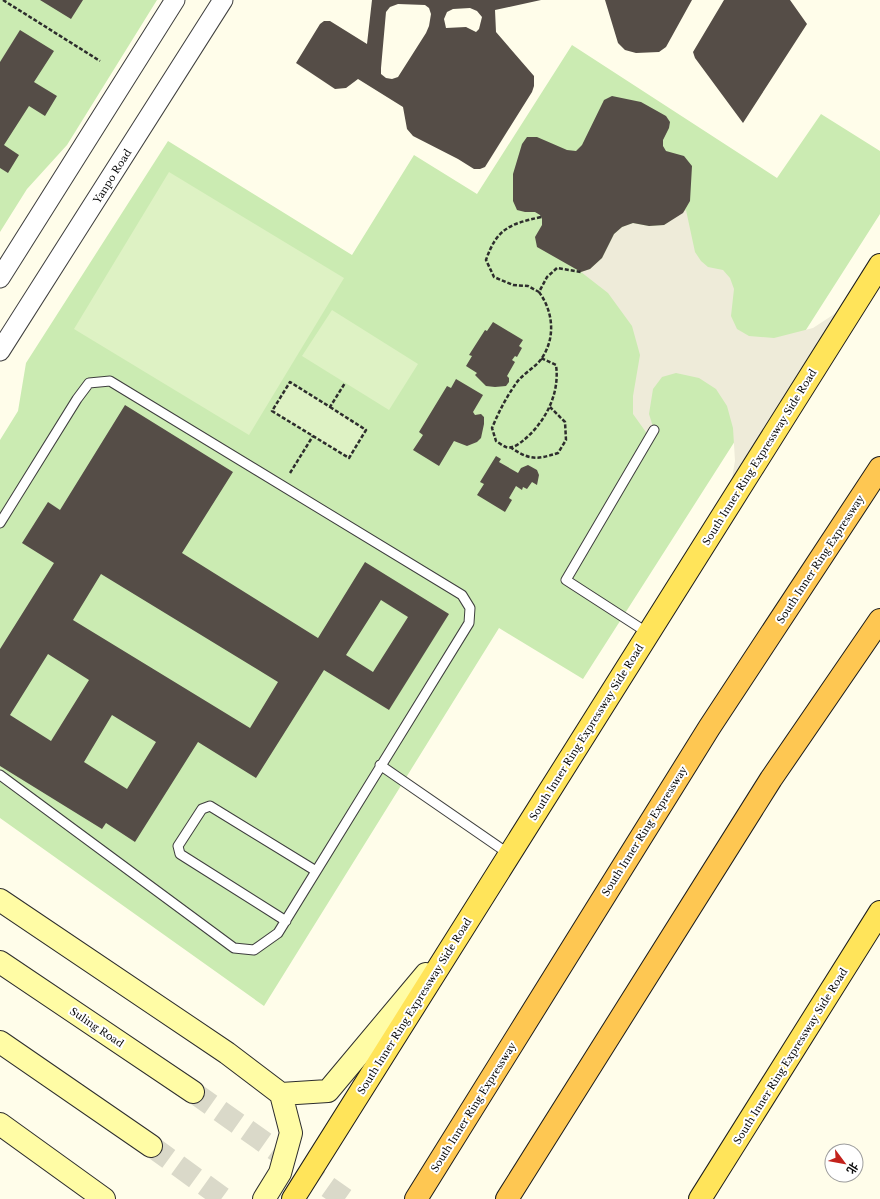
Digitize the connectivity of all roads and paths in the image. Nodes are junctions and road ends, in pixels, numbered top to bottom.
1 (3, 0) edge
2 (175, 0) edge
3 (223, 0) edge
4 (100, 61) dead end
5 (541, 217) dead end
6 (880, 265) edge
7 (581, 272) dead end
8 (0, 278) edge
9 (539, 292) junction
10 (0, 351) edge
11 (542, 358) junction
12 (345, 383) dead end
13 (330, 407) junction
14 (550, 407) junction
15 (654, 430) dead end
16 (313, 436) junction
17 (510, 447) junction
18 (880, 468) edge
19 (283, 486) junction
20 (0, 523) edge
21 (880, 620) edge
22 (648, 633) junction
23 (380, 765) junction
24 (0, 775) edge
25 (509, 854) junction
26 (316, 871) junction
27 (0, 900) edge
28 (880, 912) edge
29 (286, 921) junction
30 (455, 940) junction
31 (0, 962) edge
32 (0, 1042) edge
33 (193, 1092) tunnel mouth
34 (281, 1094) junction
35 (0, 1124) edge
36 (151, 1146) tunnel mouth
37 (705, 1194) edge
38 (104, 1199) edge
39 (264, 1199) edge
40 (293, 1199) edge
41 (416, 1199) edge
42 (507, 1199) edge

1 - 4 path
2 - 8 street
3 - 10 street, Yanpo Road
5 - 9 path
6 - 22 main road, South Inner Ring Expressway Side Road
7 - 9 path
9 - 11 path
11 - 14 path
11 - 17 path
12 - 13 path
13 - 16 path
13 - 16 path
14 - 17 path
14 - 17 path
15 - 22 lane
16 - 19 path
18 - 41 highway, South Inner Ring Expressway
19 - 20 lane
19 - 23 lane
21 - 42 highway
22 - 25 main road, South Inner Ring Expressway Side Road
23 - 25 lane
23 - 26 lane
24 - 29 lane
25 - 30 main road, South Inner Ring Expressway Side Road
26 - 29 lane
26 - 29 lane
27 - 34 main road
28 - 37 main road, South Inner Ring Expressway Side Road
30 - 34 main road
30 - 40 main road, South Inner Ring Expressway Side Road
31 - 33 main road, Suling Road
32 - 36 main road
34 - 39 main road
35 - 38 main road

